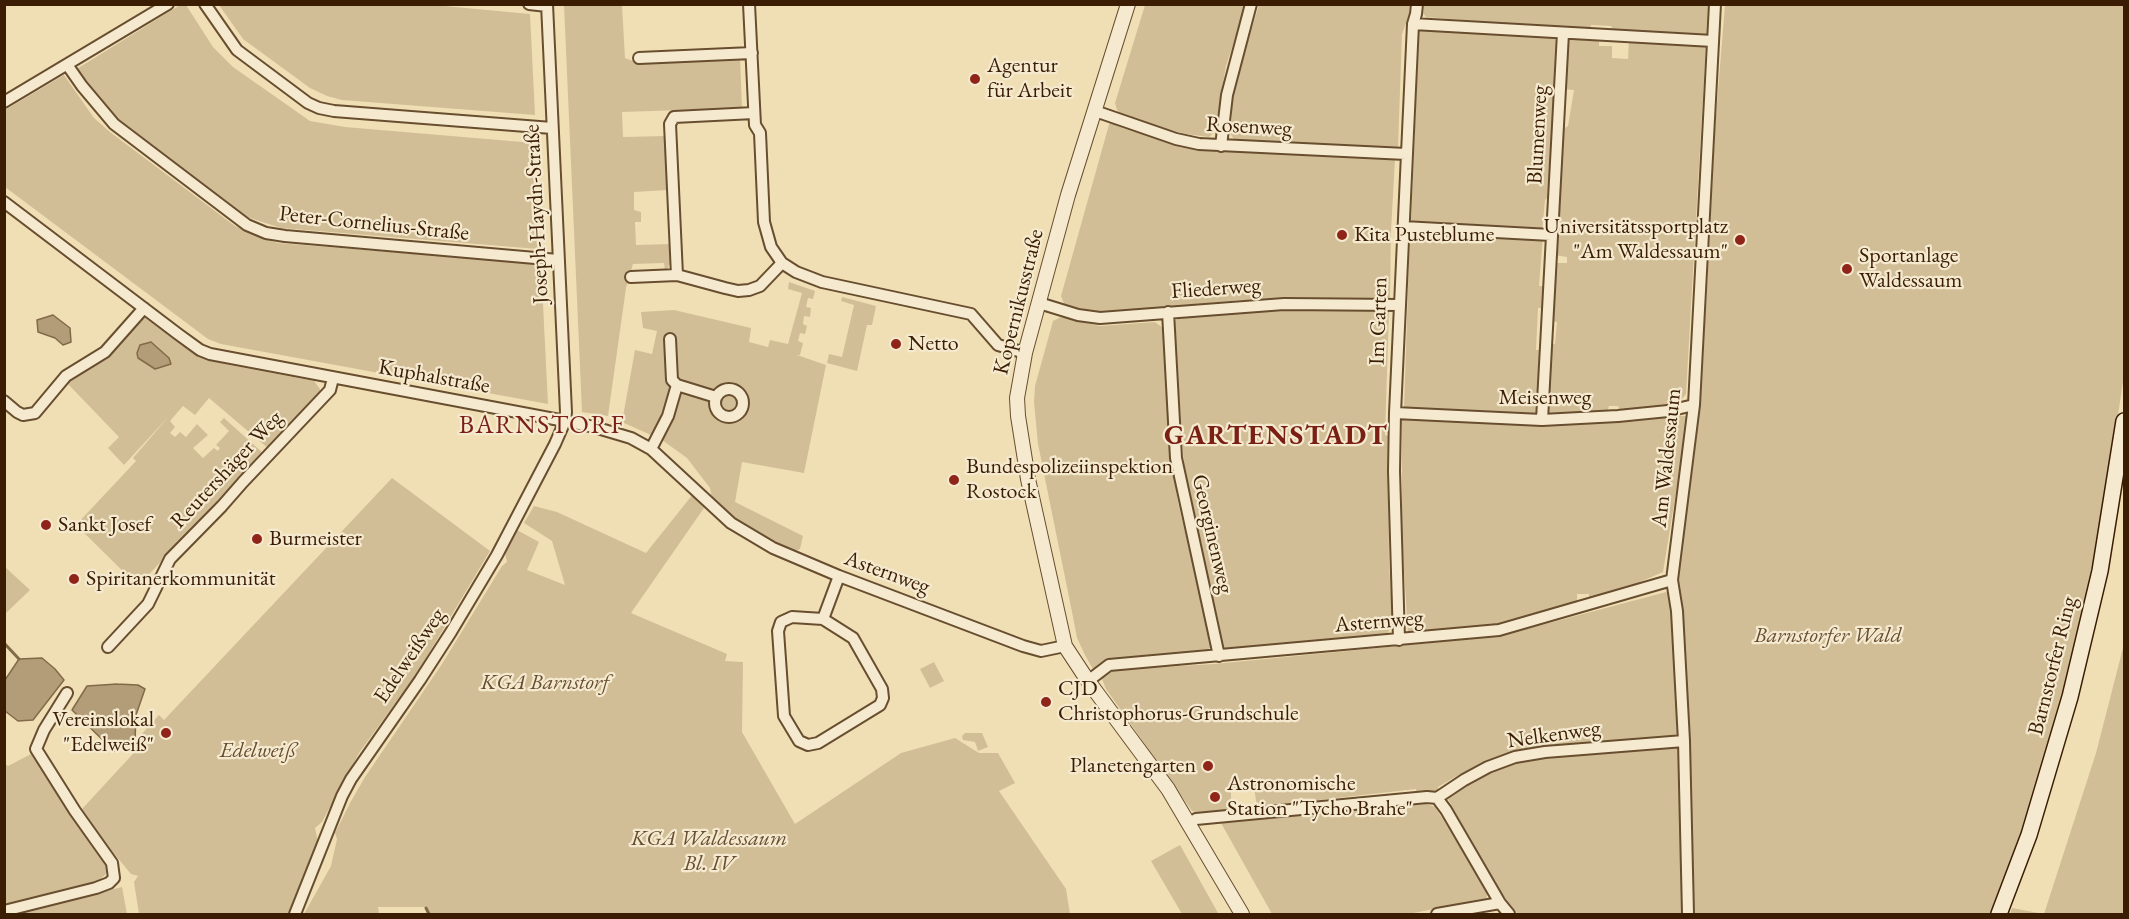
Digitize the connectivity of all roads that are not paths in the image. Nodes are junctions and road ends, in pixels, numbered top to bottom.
1 (168, 4) edge
2 (205, 4) edge
3 (529, 4) edge
4 (749, 4) edge
5 (1128, 4) edge
6 (1251, 4) edge
7 (1417, 4) edge
8 (1715, 4) edge
9 (547, 5) edge
10 (1413, 24) junction
11 (1563, 33) junction
12 (1713, 41) junction
13 (752, 53) junction
14 (639, 58) dead end
15 (68, 66) junction
16 (4, 102) edge
17 (1095, 111) junction
18 (754, 113) junction
19 (552, 128) junction
20 (1221, 146) junction
21 (1406, 154) junction
22 (4, 202) edge
23 (1403, 227) junction
24 (1551, 235) junction
25 (558, 261) junction
26 (782, 263) junction
27 (677, 275) junction
28 (631, 277) dead end
29 (1039, 303) junction
30 (1399, 305) junction
31 (144, 308) junction
32 (1168, 312) junction
33 (670, 339) dead end
34 (1025, 353) junction
35 (333, 378) junction
36 (677, 385) junction
37 (716, 397) dead end
38 (4, 401) edge
39 (1694, 405) junction
40 (1395, 413) junction
41 (1542, 420) junction
42 (565, 421) junction
43 (2124, 421) edge
44 (651, 449) junction
45 (708, 503) joint
46 (839, 576) junction
47 (1672, 580) junction
48 (823, 619) junction
49 (1399, 640) junction
50 (1065, 646) junction
51 (108, 647) dead end
52 (1219, 656) junction
53 (1088, 681) junction
54 (67, 693) dead end
55 (1684, 741) junction
56 (1437, 798) junction
57 (1189, 823) junction
58 (1500, 903) junction
59 (4, 911) edge
60 (294, 915) edge
61 (1242, 915) edge
62 (1437, 915) edge
63 (1509, 915) edge
64 (1689, 915) edge
65 (1999, 915) edge

1 - 15 street
2 - 19 street
3 - 9 street
4 - 13 street
5 - 17 street, Kopernikusstraße
6 - 20 street
7 - 10 street, Im Garten
8 - 12 street, Am Waldessaum
9 - 19 street, Joseph-Haydn-Straße
10 - 11 street
10 - 21 street, Im Garten
11 - 12 street
11 - 24 street, Blumenweg
12 - 39 street, Am Waldessaum
13 - 14 street
13 - 18 street
15 - 16 street
15 - 25 street, Peter-Cornelius-Straße
17 - 20 street, Rosenweg
17 - 29 street, Kopernikusstraße
18 - 26 street
18 - 27 street
19 - 25 street, Joseph-Haydn-Straße
20 - 21 street, Rosenweg
21 - 23 street, Im Garten
22 - 31 street, Kuphalstraße
23 - 24 street
23 - 30 street, Im Garten
24 - 41 street, Blumenweg
25 - 42 street, Joseph-Haydn-Straße
26 - 27 street
26 - 34 street
27 - 28 street
29 - 32 street, Fliederweg
29 - 34 street, Kopernikusstraße
30 - 32 street, Fliederweg
30 - 40 street, Im Garten
31 - 35 street, Kuphalstraße
31 - 38 street
32 - 52 street, Georginenweg
33 - 36 street
34 - 50 street, Kopernikusstraße
35 - 42 street, Kuphalstraße
35 - 51 street, Reutershäger Weg
36 - 37 street
36 - 44 street
39 - 41 street, Meisenweg
39 - 47 street, Am Waldessaum
40 - 41 street, Meisenweg
40 - 49 street, Im Garten
42 - 44 street, Kuphalstraße
42 - 60 street, Edelweißweg
43 - 65 main road, Barnstorfer Ring
44 - 45 street, Kuphalstraße
45 - 46 street, Asternweg
46 - 48 street
46 - 50 street, Asternweg
47 - 49 street, Asternweg
47 - 55 street, Am Waldessaum
48 - 48 street
49 - 52 street, Asternweg
50 - 53 street, Kopernikusstraße
52 - 53 street, Asternweg
53 - 57 street, Kopernikusstraße
54 - 59 street
55 - 56 street, Nelkenweg
55 - 64 street, Am Waldessaum
56 - 57 street, Nelkenweg
56 - 58 street
57 - 61 street, Kopernikusstraße
58 - 62 street
58 - 63 street

